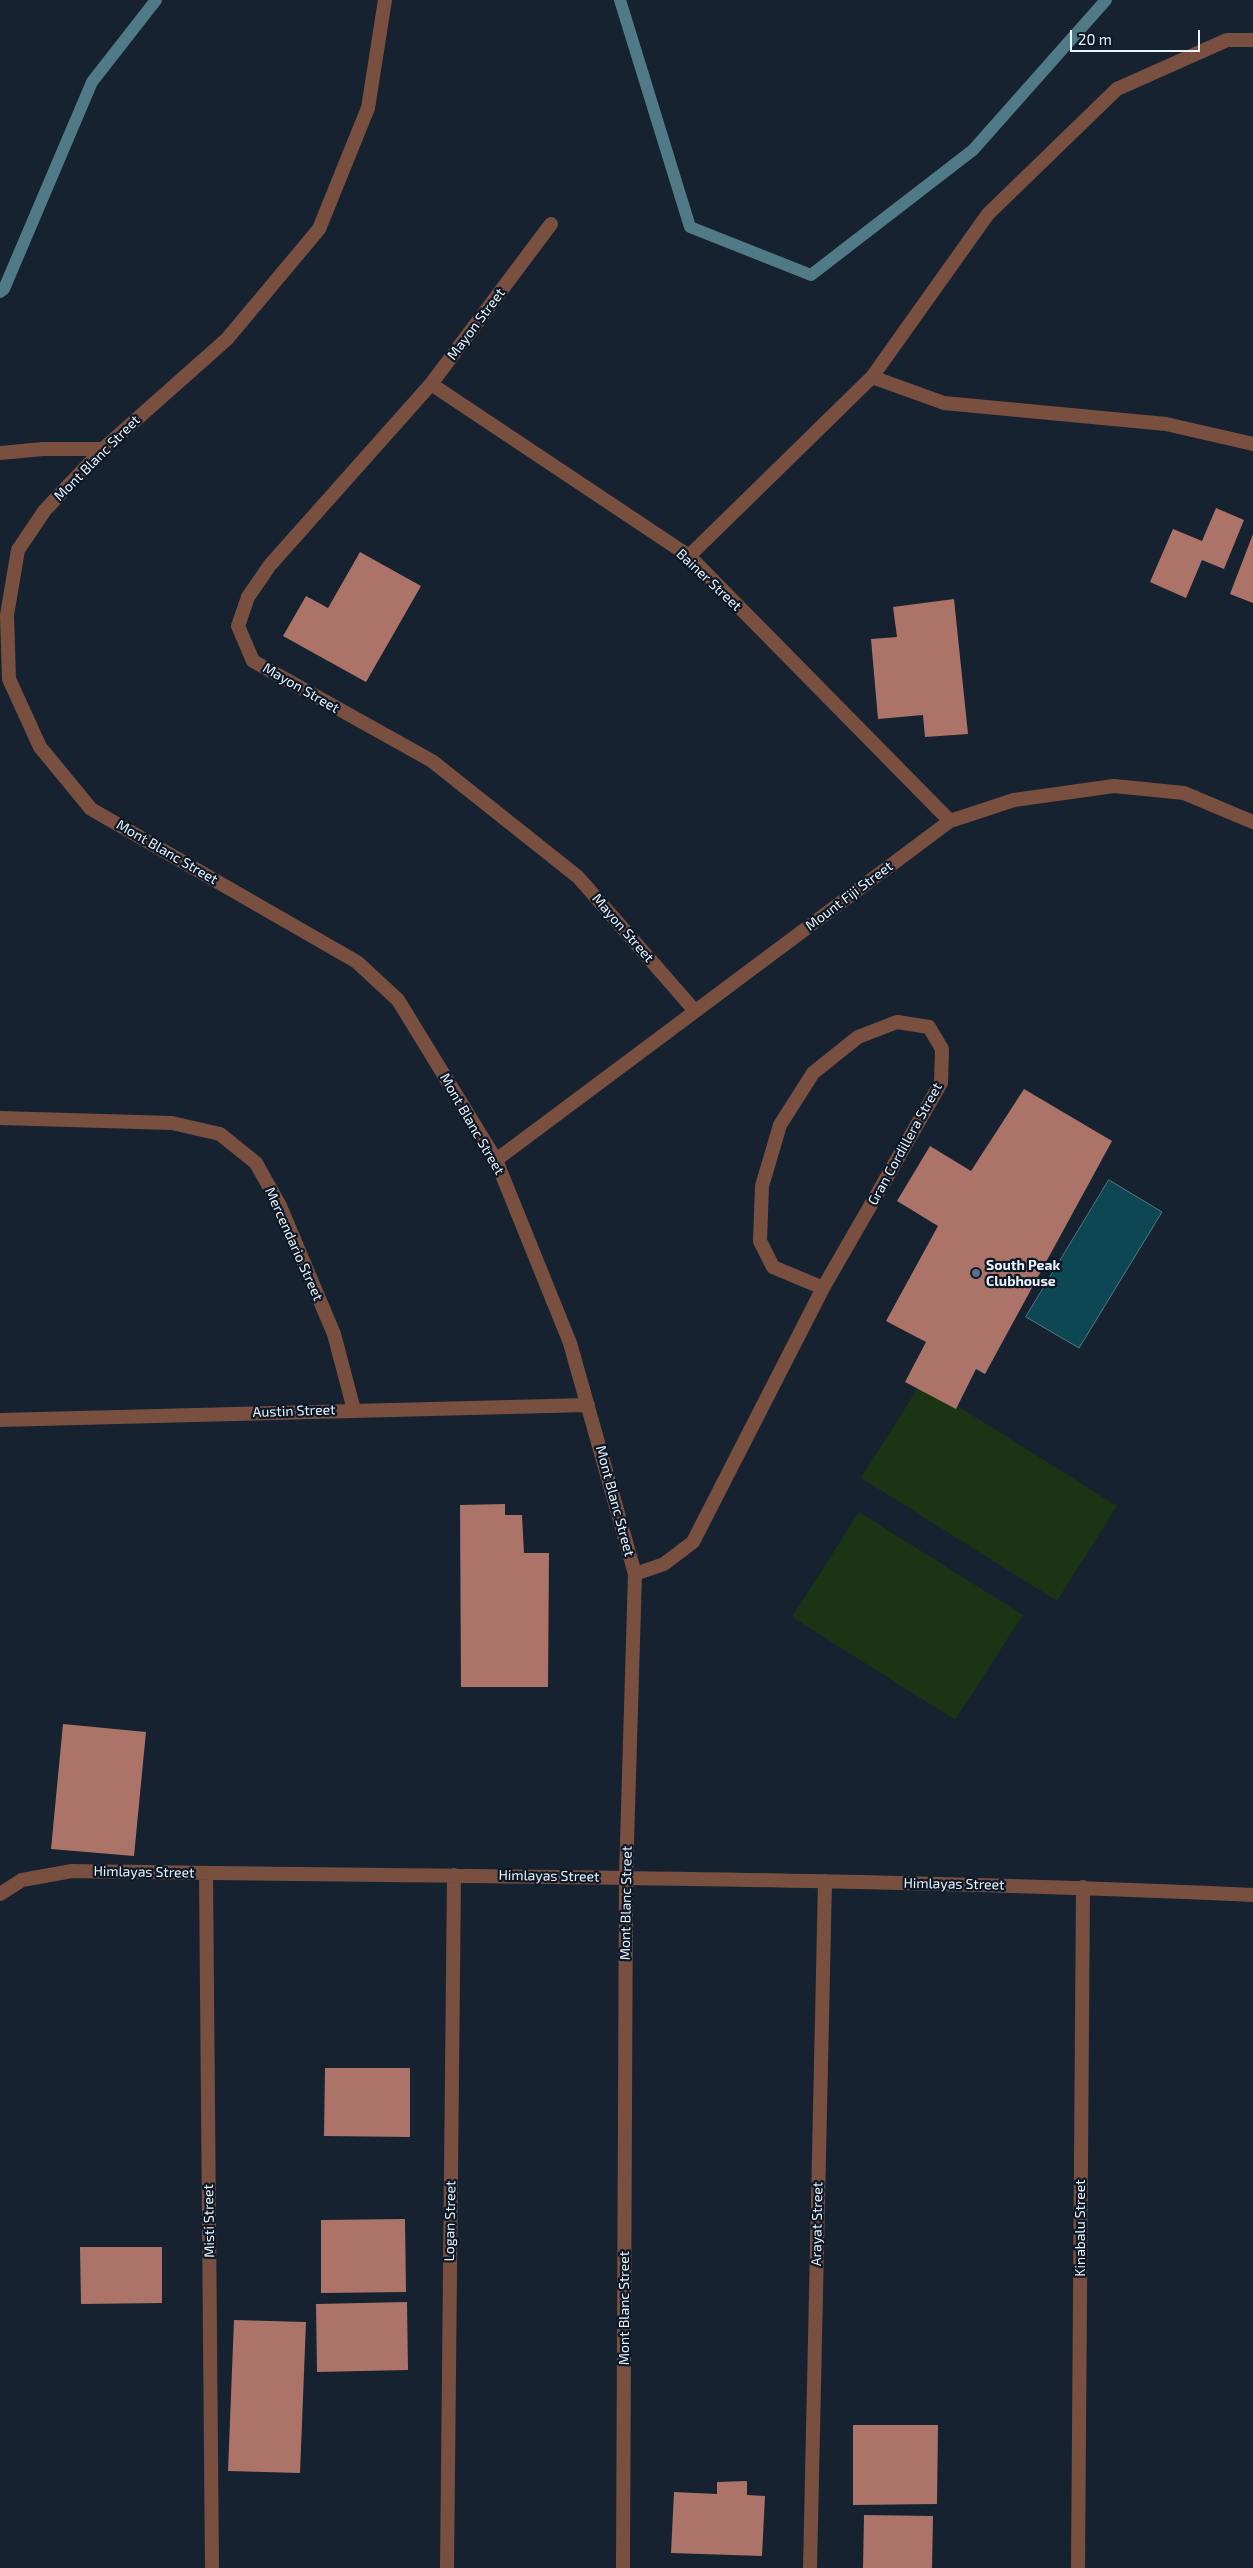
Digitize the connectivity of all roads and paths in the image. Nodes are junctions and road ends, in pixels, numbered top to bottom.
1 (385, 0) edge
2 (1253, 40) edge
3 (551, 224) dead end
4 (872, 377) junction
5 (432, 384) junction
6 (1253, 444) edge
7 (103, 449) junction
8 (0, 453) edge
9 (689, 556) junction
10 (950, 821) junction
11 (1253, 822) edge
12 (695, 1011) junction
13 (0, 1118) edge
14 (496, 1160) junction
15 (823, 1288) junction
16 (588, 1405) junction
17 (354, 1410) junction
18 (0, 1420) edge
19 (635, 1574) junction
20 (206, 1873) junction
21 (454, 1875) junction
22 (626, 1876) junction
23 (824, 1881) junction
24 (1083, 1887) junction
25 (0, 1894) edge
26 (1253, 1895) edge
27 (212, 2568) edge
28 (447, 2568) edge
29 (623, 2568) edge
30 (810, 2568) edge
31 (1078, 2568) edge

1 - 7 street, Mont Blanc Street
2 - 4 street
3 - 5 street, Mayon Street
4 - 6 street
4 - 9 street
5 - 9 street, Bainer Street
5 - 12 street, Mayon Street
7 - 8 street
7 - 14 street, Mont Blanc Street
9 - 10 street, Bainer Street
10 - 11 street, Mount Fiji Street
10 - 12 street, Mount Fiji Street
12 - 14 street, Mount Fiji Street
13 - 17 street, Mercendario Street
14 - 16 street, Mont Blanc Street
15 - 15 street, Gran Cordillera Street
15 - 19 street, Gran Cordillera Street
16 - 17 street, Austin Street
16 - 19 street, Mont Blanc Street
17 - 18 street, Austin Street
19 - 22 street, Mont Blanc Street
20 - 21 street, Himlayas Street
20 - 25 street, Himlayas Street
20 - 27 street, Misti Street
21 - 22 street, Himlayas Street
21 - 28 street, Logan Street
22 - 23 street, Himlayas Street
22 - 29 street, Mont Blanc Street
23 - 24 street, Himlayas Street
23 - 30 street, Arayat Street
24 - 26 street, Himlayas Street
24 - 31 street, Kinabalu Street

